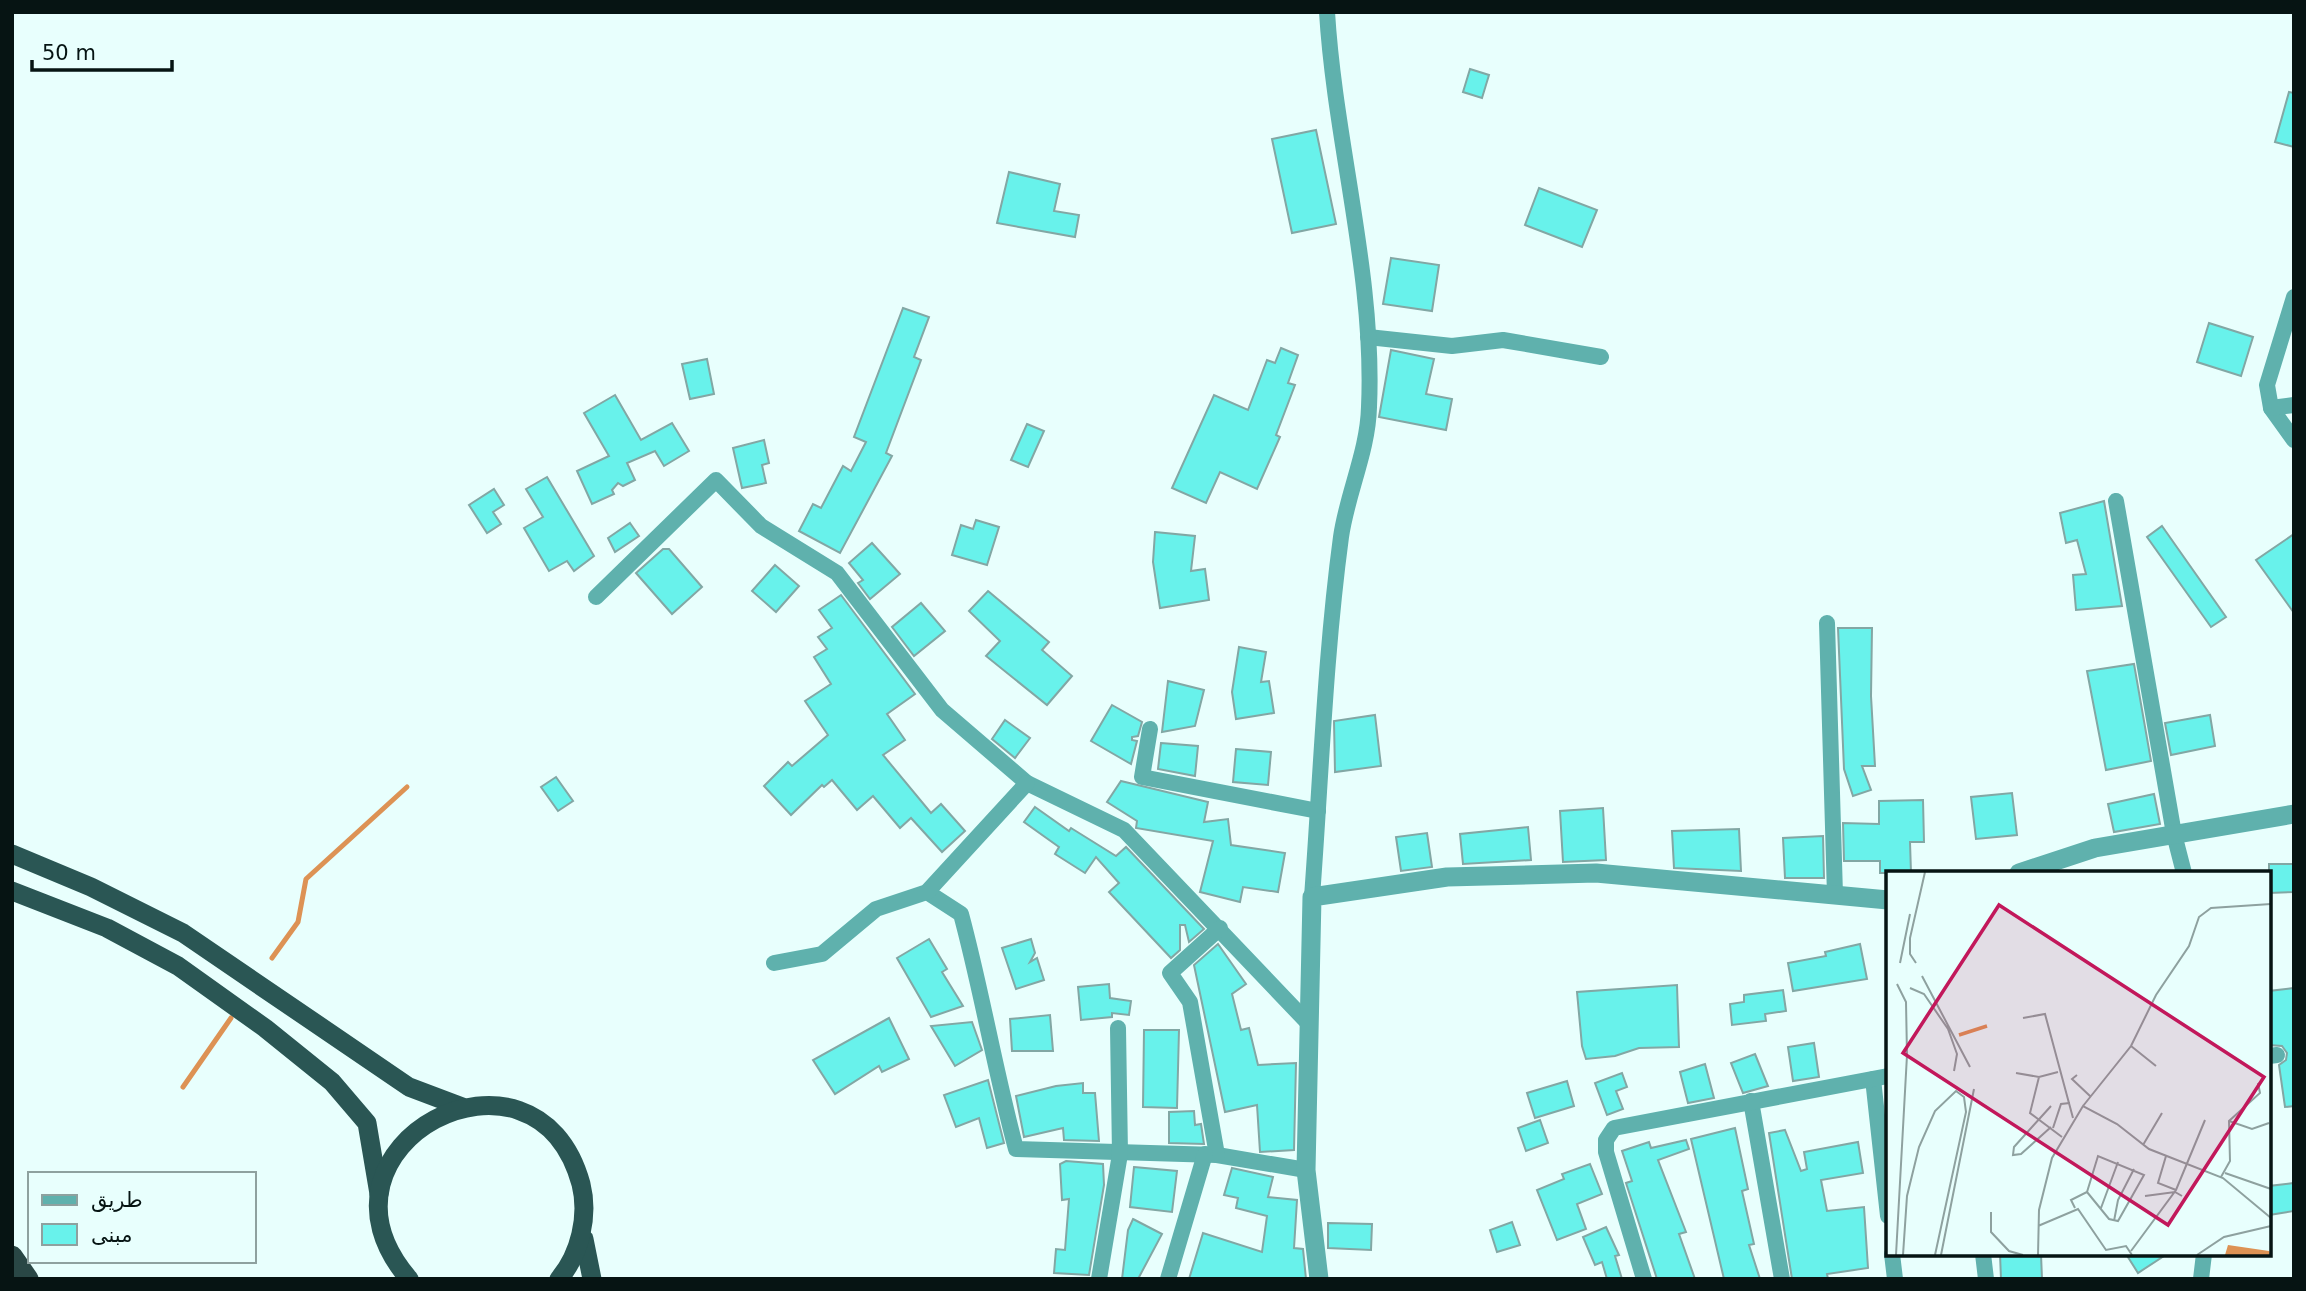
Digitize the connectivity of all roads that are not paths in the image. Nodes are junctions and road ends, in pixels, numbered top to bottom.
1 (1327, 12) edge
2 (2294, 297) edge
3 (1368, 337) junction
4 (1601, 357) dead end
5 (2294, 405) edge
6 (2271, 408) junction
7 (2294, 440) edge
8 (2116, 501) dead end
9 (596, 597) dead end
10 (1827, 623) dead end
11 (1150, 729) dead end
12 (1027, 783) junction
13 (1318, 811) junction
14 (2294, 814) edge
15 (2175, 834) junction
16 (12, 854) edge
17 (2025, 871) edge
18 (2184, 871) edge
19 (12, 891) edge
20 (927, 892) junction
21 (1835, 895) junction
22 (1312, 897) junction
23 (1886, 900) edge
24 (1220, 928) junction
25 (774, 963) dead end
26 (1308, 1024) junction
27 (1118, 1028) dead end
28 (1880, 1078) edge
29 (1751, 1101) junction
30 (462, 1107) junction
31 (1120, 1154) junction
32 (1211, 1155) junction
33 (1306, 1170) junction
34 (1886, 1182) edge
35 (379, 1194) junction
36 (582, 1228) junction
37 (12, 1256) edge
38 (1892, 1256) edge
39 (1983, 1256) edge
40 (2204, 1256) edge
41 (28, 1279) edge
42 (408, 1279) edge
43 (559, 1279) edge
44 (592, 1279) edge
45 (1099, 1279) edge
46 (1168, 1279) edge
47 (1319, 1279) edge
48 (1644, 1279) edge
49 (1782, 1279) edge
50 (1895, 1279) edge
51 (1986, 1279) edge
52 (2201, 1279) edge

1 - 3 street
2 - 6 street
3 - 4 street
3 - 13 street
5 - 6 street
6 - 7 street
8 - 15 street
9 - 12 street
10 - 21 street
11 - 13 street
12 - 20 street
12 - 24 street
13 - 22 street
14 - 15 street
15 - 17 street
15 - 18 street
16 - 30 highway
19 - 35 highway
20 - 25 street
20 - 31 street
21 - 22 street
21 - 23 street
22 - 26 street
24 - 26 street
24 - 32 street
26 - 33 street
27 - 31 street
28 - 29 street
28 - 34 street
29 - 48 street
29 - 49 street
30 - 35 highway
30 - 36 highway
31 - 32 street
31 - 45 street
32 - 33 street
32 - 46 street
33 - 47 street
35 - 42 highway
36 - 43 highway
36 - 44 highway
37 - 41 highway
38 - 50 street
39 - 51 street
40 - 52 street

